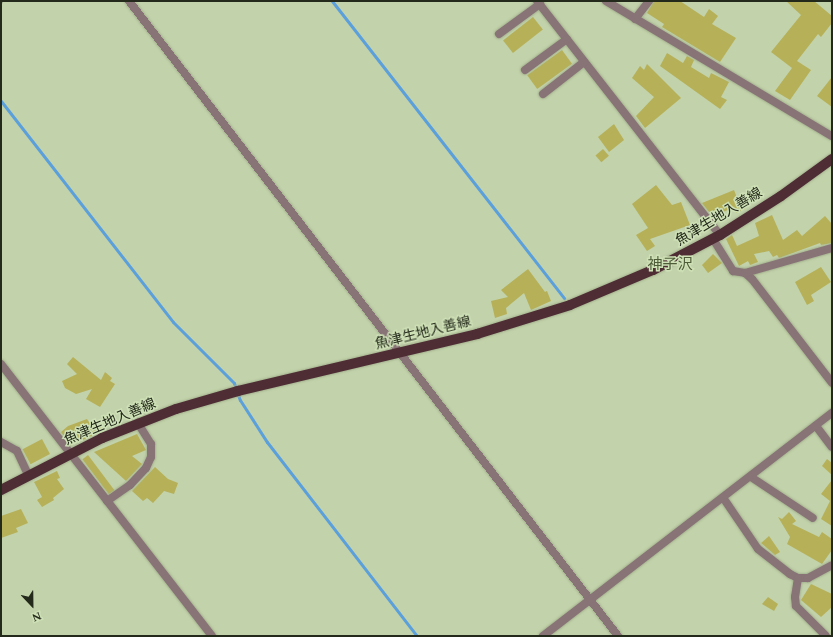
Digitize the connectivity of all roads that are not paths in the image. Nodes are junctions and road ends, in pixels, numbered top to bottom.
1 (129, 1) edge
2 (606, 1) edge
3 (649, 1) edge
4 (539, 2) edge
5 (635, 19) junction
6 (499, 34) dead end
7 (566, 39) junction
8 (584, 62) junction
9 (525, 70) dead end
10 (543, 94) dead end
11 (832, 136) edge
12 (832, 159) edge
13 (717, 237) junction
14 (832, 248) edge
15 (745, 273) junction
16 (402, 353) junction
17 (1, 364) edge
18 (832, 383) edge
19 (832, 413) edge
20 (138, 423) junction
21 (816, 426) junction
22 (1, 442) edge
23 (832, 447) edge
24 (69, 454) junction
25 (28, 475) junction
26 (751, 477) junction
27 (1, 490) edge
28 (724, 499) junction
29 (107, 501) junction
30 (813, 518) dead end
31 (832, 565) edge
32 (798, 578) junction
33 (590, 600) junction
34 (212, 636) edge
35 (543, 636) edge
36 (618, 636) edge
37 (826, 636) edge

1 - 16 street
2 - 5 street
3 - 5 street
4 - 6 street
4 - 7 street
5 - 11 street
7 - 8 street
7 - 9 street
8 - 10 street
8 - 13 street
12 - 13 main road, 魚津生地入善線
13 - 15 street
13 - 16 main road, 魚津生地入善線
14 - 15 street
15 - 18 street
16 - 20 main road, 魚津生地入善線
16 - 33 street
17 - 24 street
19 - 21 street
20 - 24 main road, 魚津生地入善線
20 - 29 street
21 - 23 street
21 - 26 street
22 - 25 street
24 - 25 main road, 魚津生地入善線
24 - 29 street
25 - 27 main road, 魚津生地入善線
26 - 28 street
26 - 30 street
28 - 32 street
28 - 33 street
29 - 34 street
31 - 32 street
32 - 37 street
33 - 35 street
33 - 36 street

